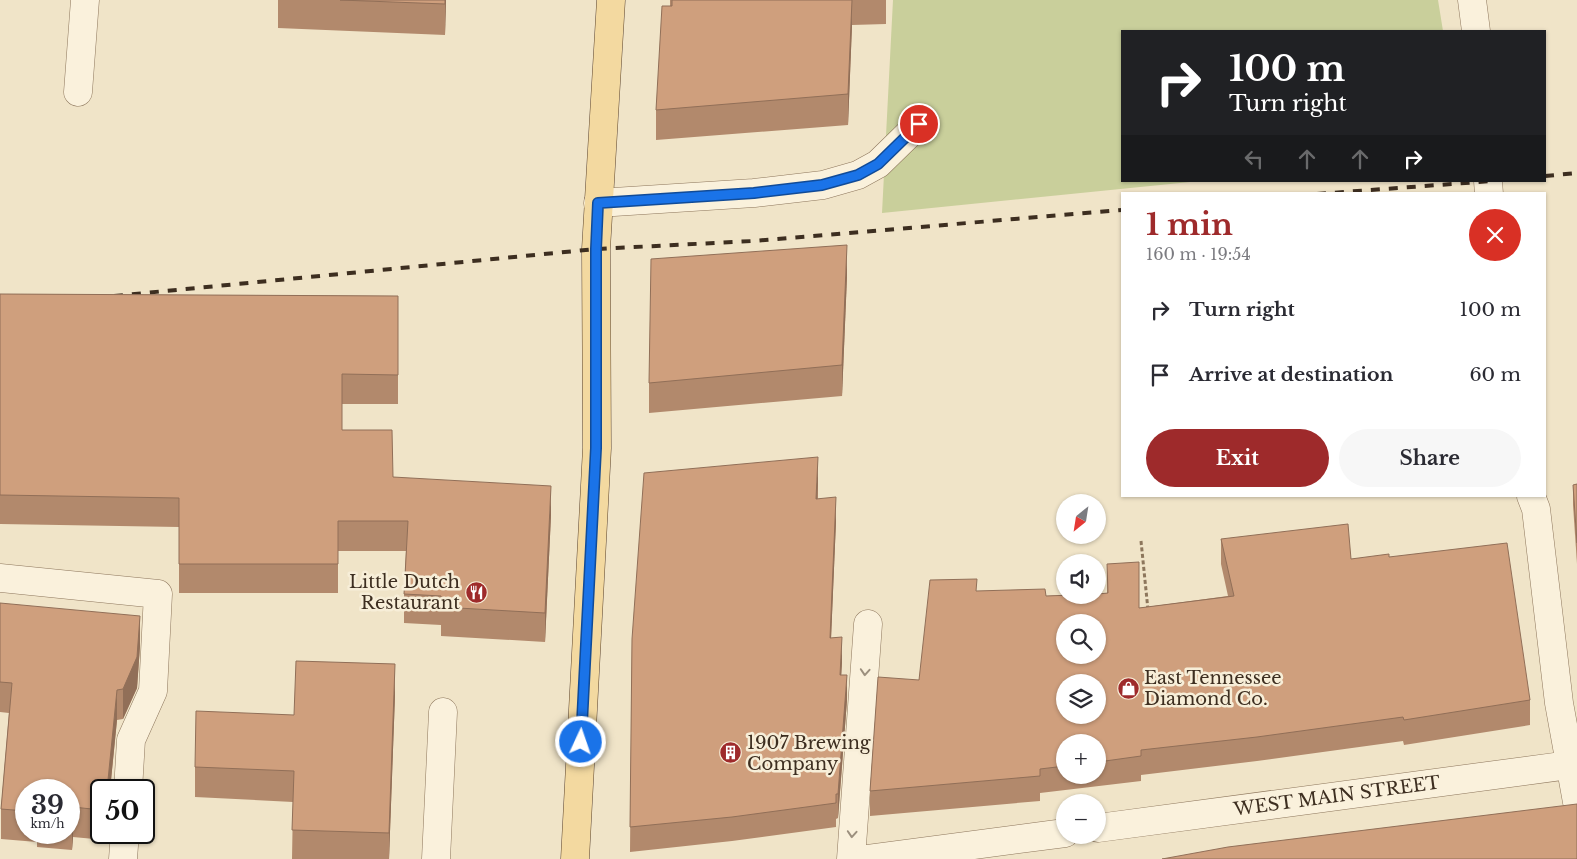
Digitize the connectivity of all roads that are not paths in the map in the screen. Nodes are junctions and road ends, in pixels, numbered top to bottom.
1 (84, 0) edge
2 (611, 0) edge
3 (1472, 0) edge
4 (1476, 30) edge
5 (78, 92) dead end
6 (919, 124) dead end
7 (598, 203) junction
8 (1531, 497) edge
9 (0, 578) edge
10 (868, 624) dead end
11 (443, 712) dead end
12 (1574, 764) edge
13 (129, 779) edge
14 (1577, 802) edge
15 (1106, 827) edge
16 (1056, 833) edge
17 (124, 844) edge
18 (123, 859) edge
19 (436, 859) edge
20 (575, 859) edge
21 (850, 859) edge
22 (868, 859) edge

1 - 5 street
2 - 7 main road
3 - 4 street
6 - 7 street
7 - 20 main road
8 - 12 street
9 - 13 street
10 -> 21 street
11 - 19 street
12 - 14 street
12 - 15 street, WEST MAIN STREET
16 - 22 street
17 - 18 street

